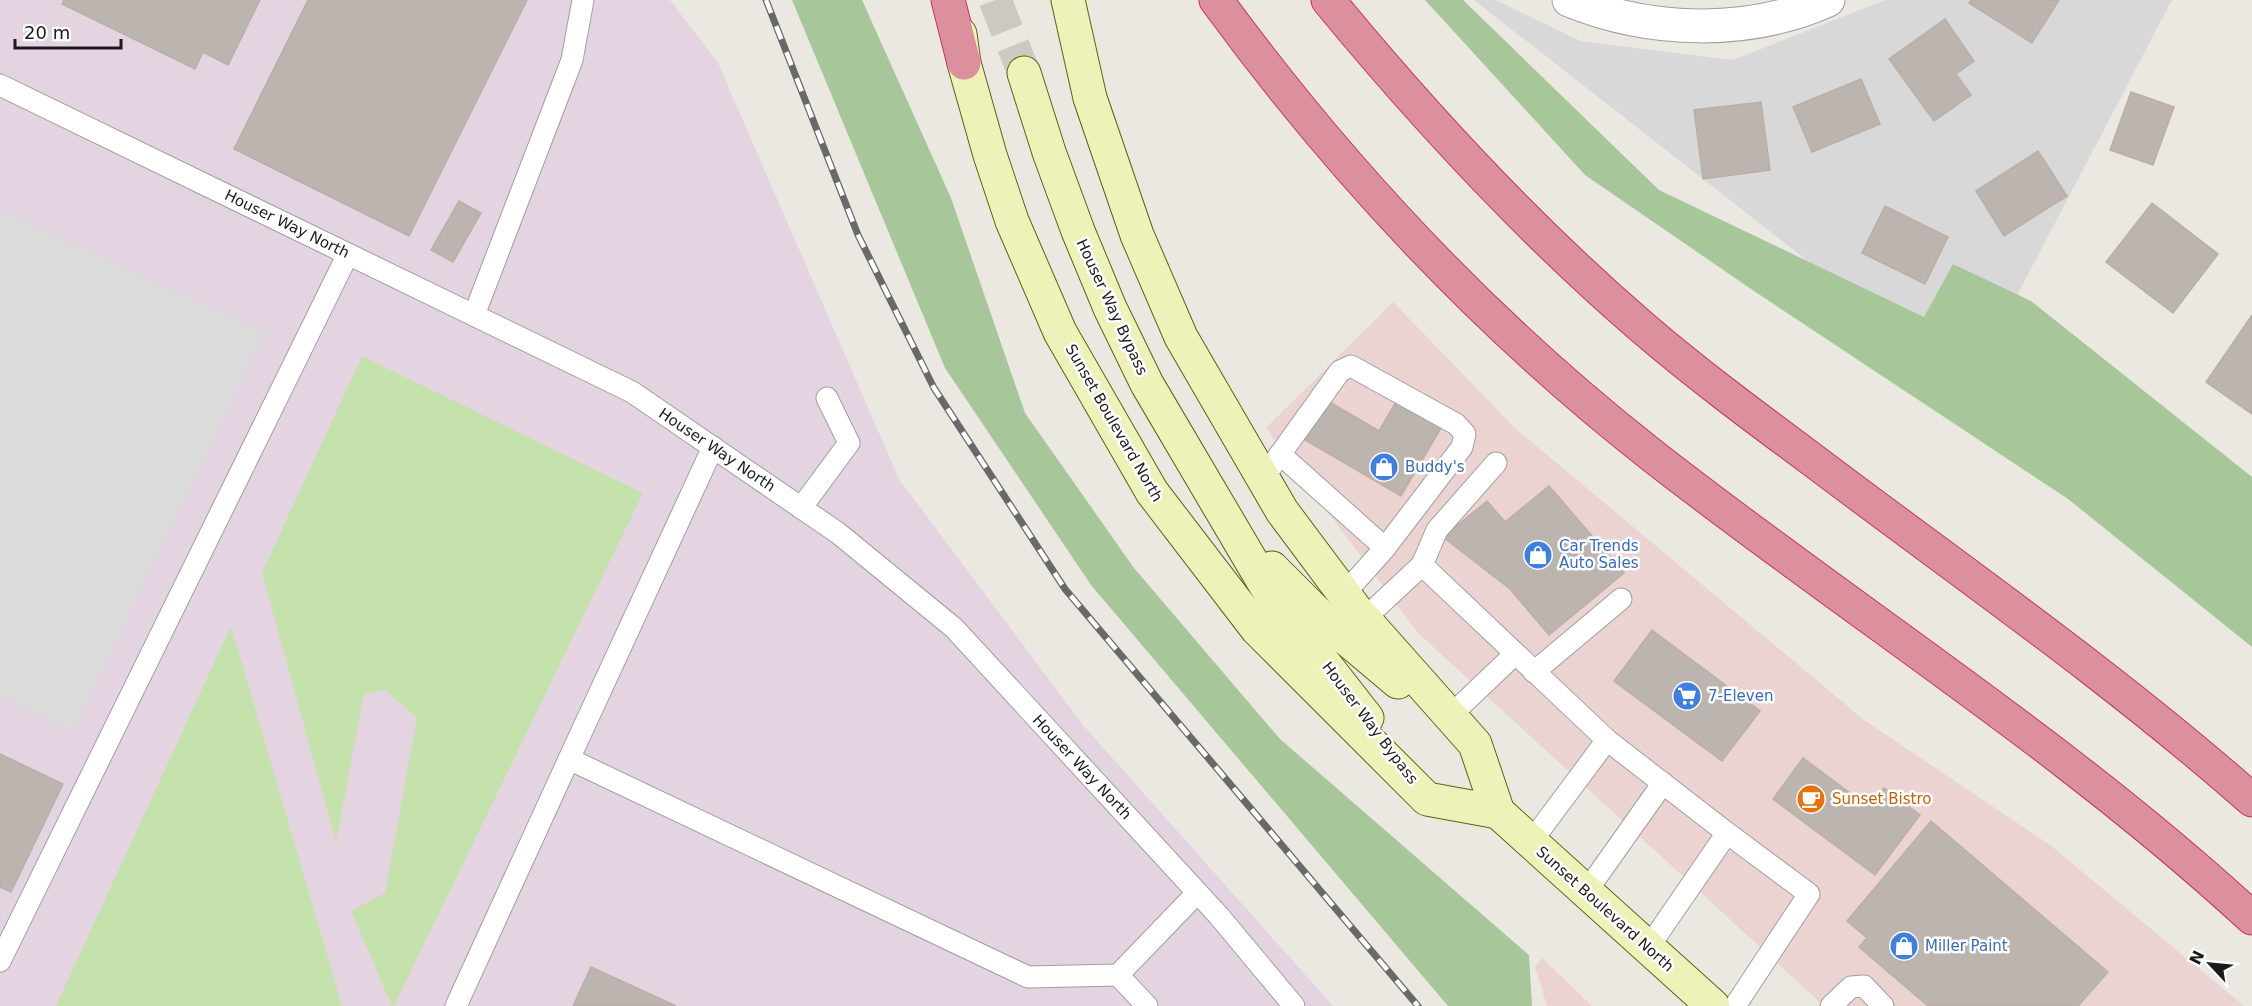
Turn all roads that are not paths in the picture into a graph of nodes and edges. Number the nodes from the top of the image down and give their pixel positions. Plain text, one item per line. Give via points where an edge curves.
1 (583, 0) edge
2 (948, 0) edge
3 (956, 0) edge
4 (1068, 0) edge
5 (1216, 0) edge
6 (1328, 0) edge
7 (1569, 0) edge
8 (1828, 0) edge
9 (964, 63) junction
10 (1024, 73) tunnel mouth
11 (0, 85) edge
12 (348, 254) junction
13 (474, 315) junction
14 (827, 398) dead end
15 (713, 447) junction
16 (1496, 462) dead end
17 (1272, 466) junction
18 (801, 508) junction
19 (1234, 527) junction
20 (1385, 548) junction
21 (1422, 565) junction
22 (1344, 594) junction
23 (1621, 599) dead end
24 (1364, 619) junction
25 (1515, 654) junction
26 (1534, 672) junction
27 (1450, 716) junction
28 (1607, 740) junction
29 (1475, 744) junction
30 (569, 759) junction
31 (1663, 783) junction
32 (1427, 799) junction
33 (2252, 800) edge
34 (1498, 812) junction
35 (1726, 832) junction
36 (1531, 842) junction
37 (1586, 892) junction
38 (1197, 893) junction
39 (2252, 918) edge
40 (1648, 948) junction
41 (0, 961) edge
42 (1118, 975) junction
43 (456, 1006) edge
44 (1147, 1006) edge
45 (1294, 1006) edge
46 (1713, 1006) edge
47 (1735, 1006) edge
48 (1831, 1006) edge
49 (1883, 1006) edge

1 - 13 lane via 572,60
2 - 9 highway
3 - 9 main road, Sunset Boulevard North
4 - 17 main road, Sunset Boulevard North via 1090,98 1137,235 1181,337
5 - 39 highway via 1373,195 1565,384 1649,453 1970,690 2158,836
6 - 33 highway via 1481,175 1644,329 2124,694
7 - 8 street via 1594,10 1662,24 1728,26 1801,12
9 - 32 main road, Sunset Boulevard North via 1012,221 1060,332 1152,492 1257,629
10 - 19 main road, Houser Way Bypass via 1063,192 1110,308 1177,436
11 - 12 lane, Houser Way North
12 - 13 lane, Houser Way North
12 - 41 lane
13 - 15 lane, Houser Way North via 632,392
14 - 18 lane via 849,443
15 - 18 lane, Houser Way North
15 - 30 lane
16 - 21 lane via 1437,530
17 - 20 lane
17 - 20 lane via 1340,371 1350,366 1456,424 1465,434 1462,447
17 - 22 main road, Sunset Boulevard North via 1282,511
18 - 38 lane, Houser Way North via 838,533 954,628
19 - 29 main road, Houser Way Bypass via 1323,619
19 - 32 main road, Houser Way Bypass via 1273,598
20 - 22 lane
21 - 24 lane
21 - 25 lane
22 - 24 main road, Sunset Boulevard North
23 - 26 lane
24 - 27 main road, Sunset Boulevard North
25 - 26 lane
25 - 27 lane
26 - 28 lane
27 - 29 main road, Sunset Boulevard North
28 - 31 lane
28 - 36 lane
29 - 34 main road, Sunset Boulevard North
30 - 42 lane via 1028,977
30 - 43 lane
31 - 35 lane
31 - 37 lane
32 - 34 main road
34 - 36 main road, Sunset Boulevard North
35 - 40 lane
35 - 47 lane via 1809,894
36 - 37 main road, Sunset Boulevard North
37 - 40 main road, Sunset Boulevard North
38 - 42 lane
38 - 45 lane, Houser Way North
40 - 46 main road, Sunset Boulevard North
42 - 44 lane
48 - 49 lane via 1851,987 1863,986

